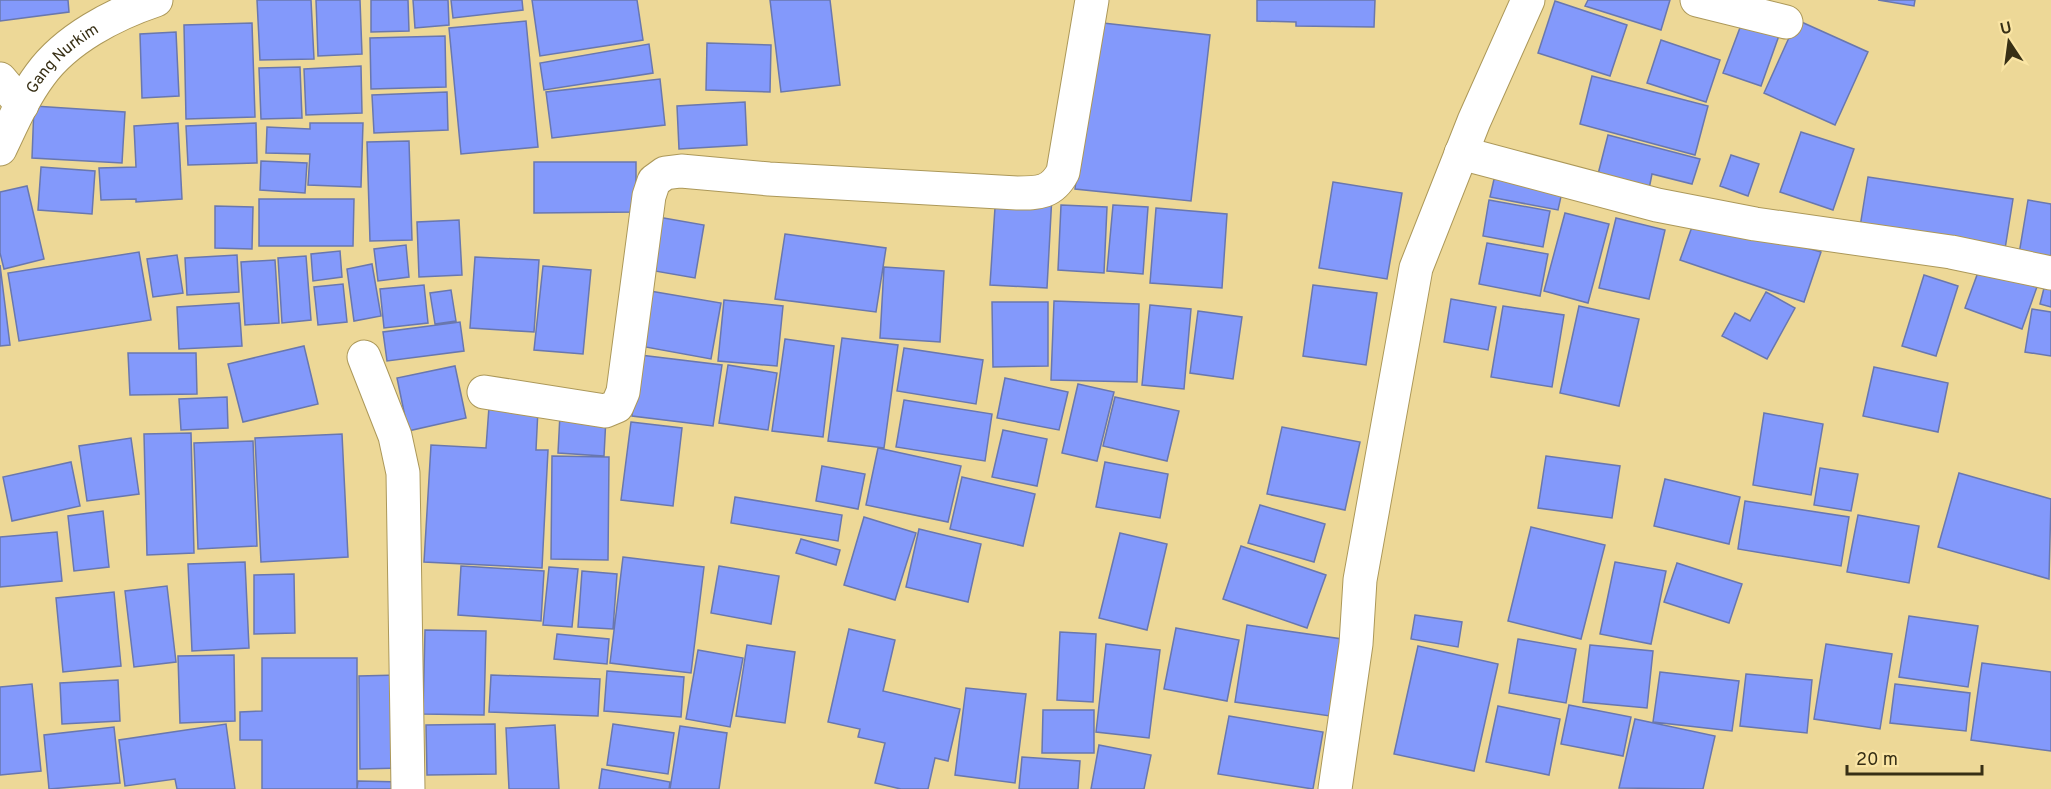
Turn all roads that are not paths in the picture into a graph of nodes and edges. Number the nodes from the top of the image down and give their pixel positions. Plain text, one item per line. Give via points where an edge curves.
1 (156, 0) edge
2 (1092, 0) edge
3 (1528, 0) edge
4 (1697, 0) edge
5 (117, 8) edge
6 (1785, 22) dead end
7 (0, 79) edge
8 (22, 105) junction
9 (0, 149) edge
10 (1461, 153) junction
11 (2051, 273) edge
12 (364, 357) dead end
13 (484, 392) dead end
14 (408, 789) edge
15 (1335, 789) edge

1 - 5 street, Gang Nurkim
2 - 13 street via 1063,172 1057,184 1047,191 1017,193 666,173 654,181 649,196 617,406 605,411
3 - 10 street
4 - 6 street
5 - 8 street, Gang Nurkim via 56,55
7 - 8 street
8 - 9 street, Gang Nurkim
10 - 11 street via 1657,205 1755,224 1951,252
10 - 15 street via 1416,268 1360,580 1356,644
12 - 14 street via 395,436 403,473

